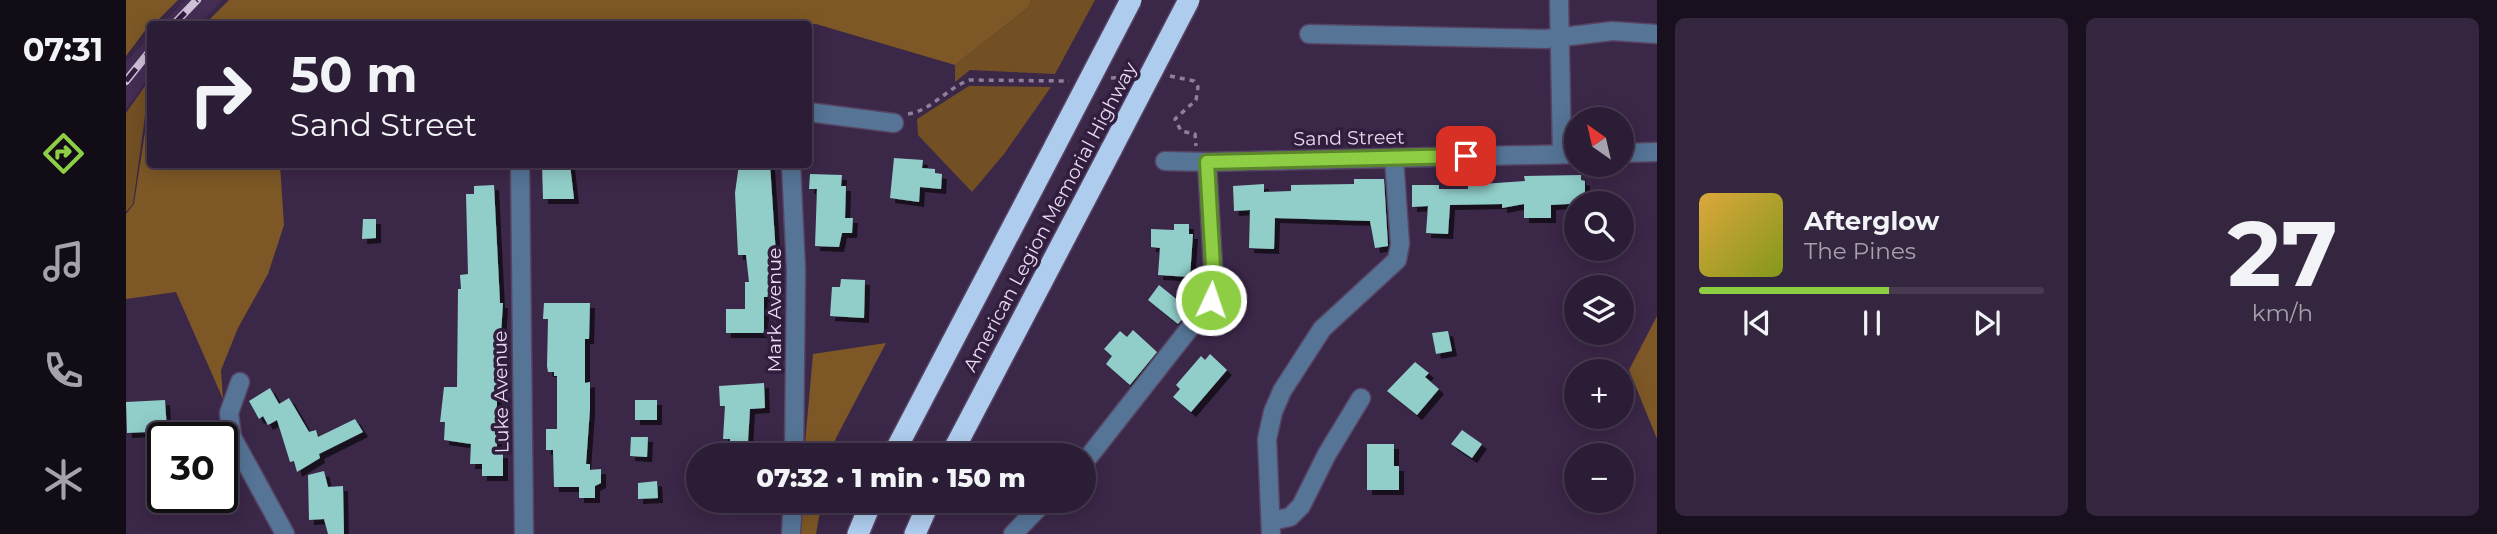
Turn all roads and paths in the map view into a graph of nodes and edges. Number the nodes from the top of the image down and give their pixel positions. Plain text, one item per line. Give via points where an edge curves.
1 (1131, 0) edge
2 (1189, 0) edge
3 (1559, 0) edge
4 (1309, 34) dead end
5 (1657, 34) edge
6 (1560, 38) junction
7 (1566, 107) edge
8 (812, 113) edge
9 (894, 123) dead end
10 (1657, 152) edge
11 (1634, 153) edge
12 (1564, 154) edge
13 (1394, 158) junction
14 (1165, 160) dead end
15 (1207, 162) junction
16 (520, 168) edge
17 (791, 168) edge
18 (240, 382) dead end
19 (1361, 398) dead end
20 (794, 443) edge
21 (899, 443) edge
22 (956, 443) edge
23 (1096, 447) edge
24 (792, 513) edge
25 (867, 513) edge
26 (924, 513) edge
27 (1033, 513) edge
28 (1271, 527) edge
29 (285, 534) edge
30 (524, 534) edge
31 (791, 534) edge
32 (858, 534) edge
33 (915, 534) edge
34 (1013, 534) edge

1 - 21 highway, American Legion Memorial Highway, bridge
2 - 22 highway, American Legion Memorial Highway, bridge
3 - 6 street
4 - 6 street
5 - 6 street via 1612,31
6 - 7 street
8 - 9 street
10 - 11 street
12 - 13 street, Sand Street
13 - 15 street, Sand Street
13 - 28 street via 1397,260 1341,309 1307,349 1282,391 1270,424
14 - 15 street, Sand Street
15 - 23 street via 1211,300
16 - 30 street, Luke Avenue
17 - 20 street, Mark Avenue via 796,270
18 - 29 street via 229,413 232,437
19 - 28 street via 1301,506
24 - 31 street
25 - 32 highway
26 - 33 highway
27 - 34 street

